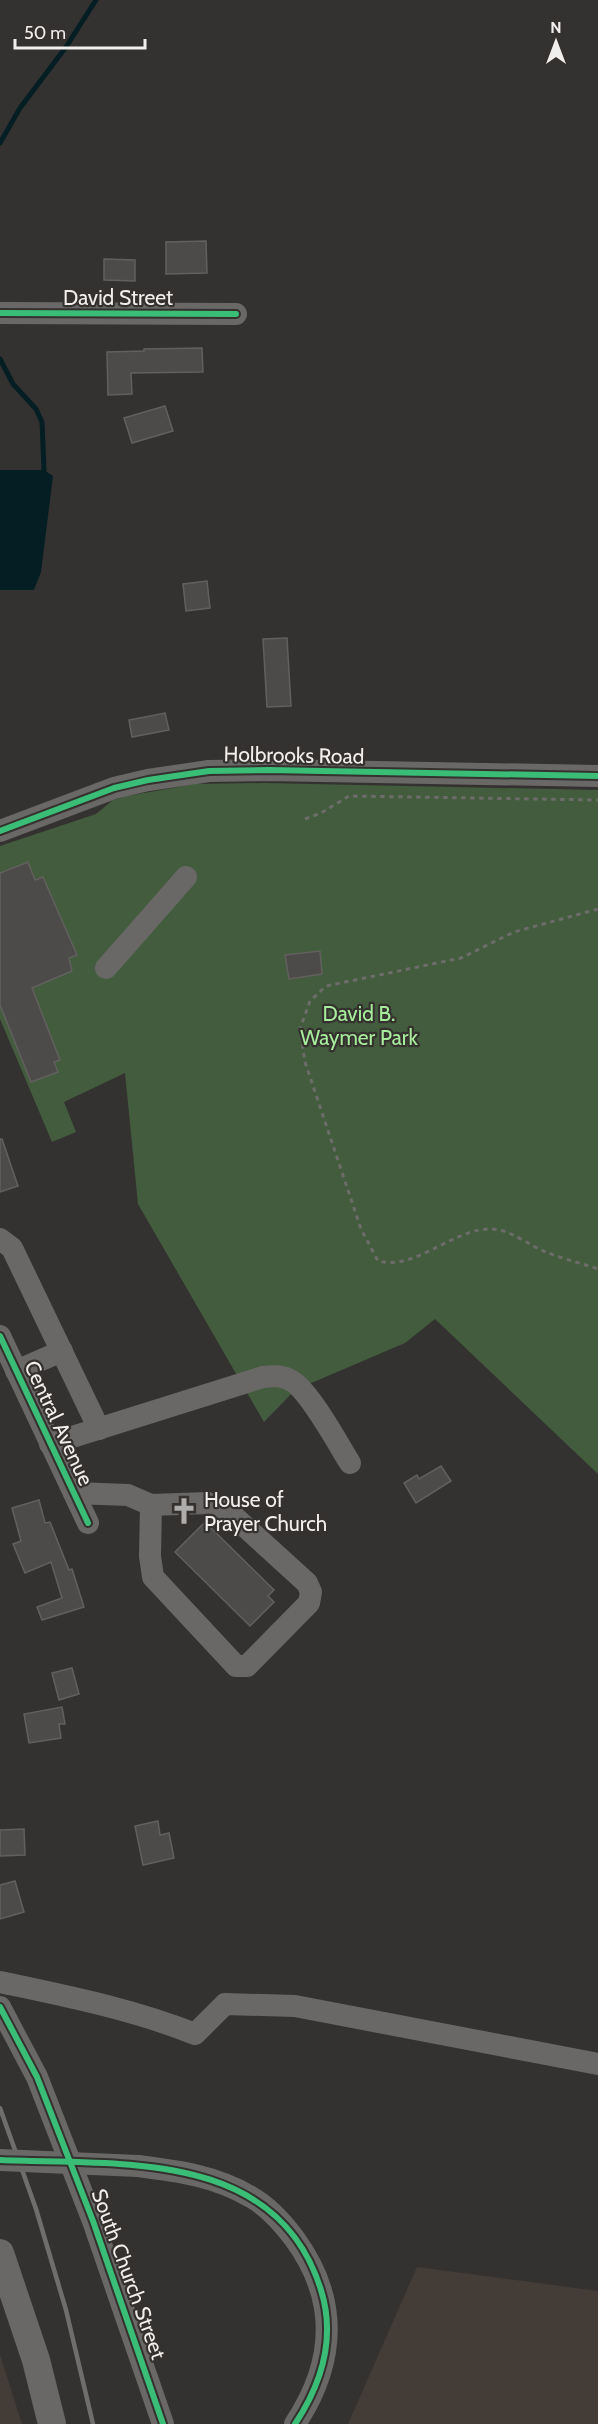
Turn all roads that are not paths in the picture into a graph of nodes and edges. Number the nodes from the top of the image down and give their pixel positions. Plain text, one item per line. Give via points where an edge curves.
1 (0, 313) edge
2 (236, 314) dead end
3 (598, 776) edge
4 (0, 831) edge
5 (186, 877) dead end
6 (106, 968) dead end
7 (0, 1239) edge
8 (0, 1336) edge
9 (62, 1351) junction
10 (16, 1371) junction
11 (99, 1428) junction
12 (50, 1444) junction
13 (350, 1463) dead end
14 (74, 1493) junction
15 (151, 1505) junction
16 (88, 1524) dead end
17 (0, 1982) edge
18 (0, 2007) edge
19 (598, 2064) edge
20 (0, 2160) edge
21 (0, 2253) edge
22 (52, 2424) edge
23 (163, 2424) edge
24 (295, 2424) edge

1 - 2 street, David Street
3 - 4 street, Holbrooks Road via 209,771 114,788
5 - 6 street
7 - 9 street via 12,1248
8 - 10 street, Central Avenue
9 - 10 street
9 - 11 street
10 - 12 street, Central Avenue
11 - 12 street
11 - 13 street via 277,1376 292,1380 307,1396
12 - 14 street, Central Avenue
14 - 15 street via 128,1495
14 - 16 street, Central Avenue
15 - 15 street via 153,1577 236,1665 247,1665 309,1603 311,1592 307,1583 229,1512 208,1503
17 - 19 street via 92,2002 195,2034 225,2004 295,2006
18 - 23 street, South Church Street via 37,2077 93,2221
20 - 24 street, bridge via 180,2171 214,2179 267,2208 284,2224 310,2261 326,2306 326,2352 315,2389
21 - 22 main road via 36,2360

